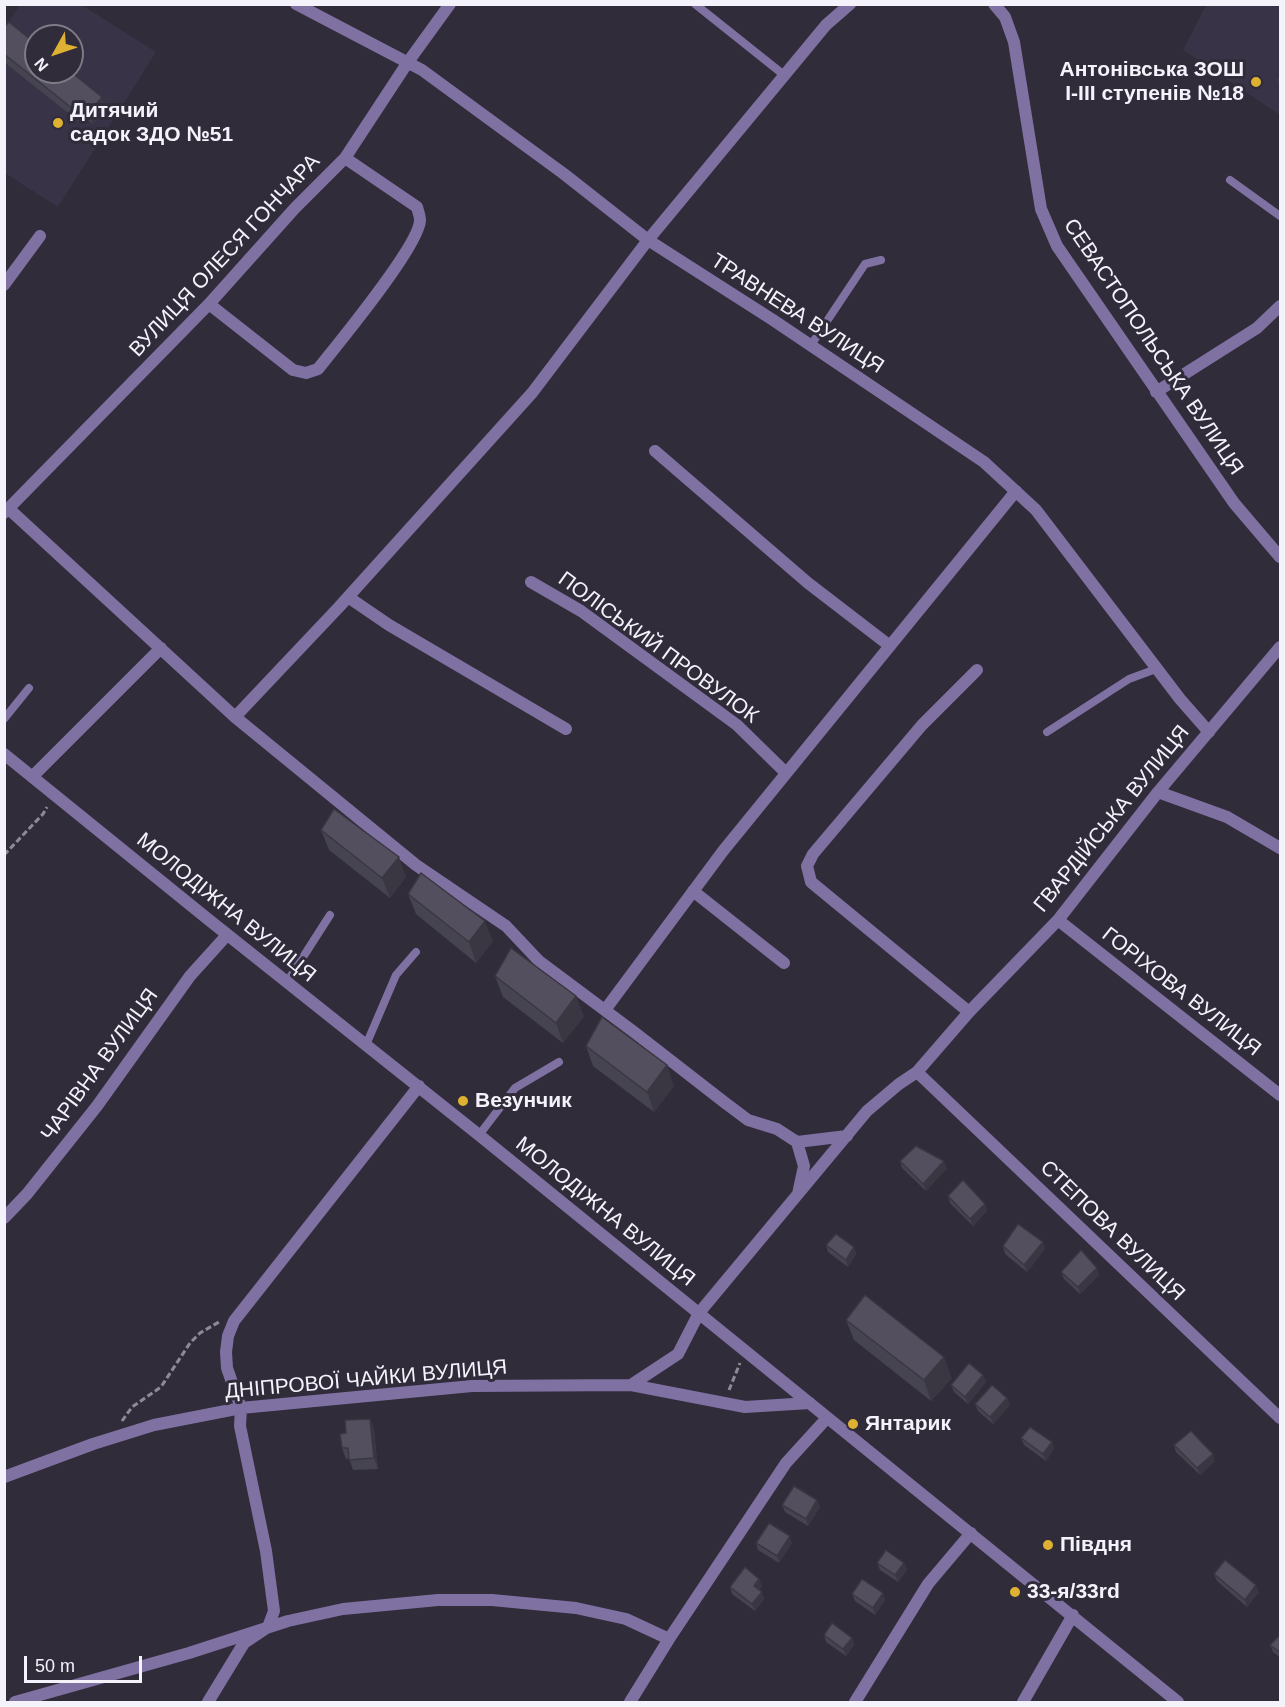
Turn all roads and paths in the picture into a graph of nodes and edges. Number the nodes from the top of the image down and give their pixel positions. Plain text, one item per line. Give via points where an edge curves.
1 (296, 4) edge
2 (450, 4) edge
3 (695, 4) edge
4 (850, 4) edge
5 (998, 6) edge
6 (408, 62) junction
7 (784, 75) junction
8 (345, 158) junction
9 (1230, 180) dead end
10 (1281, 216) edge
11 (40, 236) dead end
12 (648, 240) junction
13 (882, 260) dead end
14 (4, 285) edge
15 (208, 304) junction
16 (1281, 306) edge
17 (811, 345) junction
18 (1156, 392) junction
19 (655, 451) dead end
20 (1016, 491) junction
21 (7, 511) edge
22 (1281, 557) edge
23 (531, 582) dead end
24 (348, 597) junction
25 (890, 646) junction
26 (1281, 647) edge
27 (161, 648) junction
28 (1156, 669) junction
29 (977, 670) dead end
30 (29, 688) dead end
31 (235, 717) junction
32 (4, 719) edge
33 (566, 729) dead end
34 (1047, 732) dead end
35 (1209, 732) junction
36 (4, 754) edge
37 (786, 773) junction
38 (32, 777) junction
39 (1158, 792) junction
40 (54, 795) junction
41 (1281, 848) edge
42 (4, 855) edge
43 (693, 891) junction
44 (330, 915) dead end
45 (1058, 920) junction
46 (227, 935) junction
47 (416, 952) dead end
48 (784, 963) dead end
49 (286, 981) junction
50 (605, 1010) junction
51 (969, 1012) junction
52 (366, 1045) junction
53 (559, 1062) dead end
54 (917, 1072) junction
55 (419, 1086) junction
56 (1281, 1095) edge
57 (479, 1135) junction
58 (847, 1136) junction
59 (797, 1142) junction
60 (798, 1194) junction
61 (4, 1218) edge
62 (699, 1313) junction
63 (222, 1320) dead end
64 (742, 1350) junction
65 (632, 1385) junction
66 (723, 1403) junction
67 (810, 1403) junction
68 (241, 1408) junction
69 (827, 1418) junction
70 (1281, 1418) edge
71 (109, 1439) junction
72 (4, 1477) edge
73 (971, 1533) junction
74 (1073, 1616) junction
75 (268, 1627) junction
76 (669, 1639) junction
77 (15, 1702) edge
78 (208, 1702) edge
79 (630, 1702) edge
80 (855, 1702) edge
81 (1023, 1702) edge
82 (1178, 1702) edge

1 - 6 street, ТРАВНЕВА ВУЛИЦЯ
2 - 6 street, ВУЛИЦЯ ОЛЕСЯ ГОНЧАРА
3 - 7 lane
4 - 7 street via 826,25
5 - 18 street, СЕВАСТОПОЛЬСЬКА ВУЛИЦЯ via 1014,42 1041,209 1058,246
6 - 8 street, ВУЛИЦЯ ОЛЕСЯ ГОНЧАРА
6 - 12 street, ТРАВНЕВА ВУЛИЦЯ
7 - 12 street
8 - 15 street, ВУЛИЦЯ ОЛЕСЯ ГОНЧАРА
8 - 15 street via 417,207 420,221 416,235 383,285 318,369 306,374 293,370
9 - 10 lane
11 - 14 street
12 - 17 street, ТРАВНЕВА ВУЛИЦЯ
12 - 24 street via 532,393
13 - 17 lane via 865,264
15 - 21 street, ВУЛИЦЯ ОЛЕСЯ ГОНЧАРА
16 - 18 street via 1257,328
17 - 20 street, ТРАВНЕВА ВУЛИЦЯ via 984,462
18 - 22 street, СЕВАСТОПОЛЬСЬКА ВУЛИЦЯ via 1234,503
19 - 25 street via 808,584
20 - 25 street
20 - 28 street, ТРАВНЕВА ВУЛИЦЯ via 1036,510
21 - 27 street
23 - 37 street, ПОЛІСЬКИЙ ПРОВУЛОК via 581,611 737,726
24 - 31 street
24 - 33 street
25 - 37 street
26 - 35 street, ГВАРДІЙСЬКА ВУЛИЦЯ
27 - 31 street
27 - 38 street
28 - 34 lane via 1129,679
28 - 35 street, ТРАВНЕВА ВУЛИЦЯ
29 - 51 street via 922,725 807,866 811,882
30 - 32 lane
31 - 50 street via 416,865 506,926 539,961
35 - 39 street, ГВАРДІЙСЬКА ВУЛИЦЯ
36 - 38 street, МОЛОДІЖНА ВУЛИЦЯ
37 - 43 street
38 - 40 street, МОЛОДІЖНА ВУЛИЦЯ
39 - 41 street via 1227,817
39 - 45 street, ГВАРДІЙСЬКА ВУЛИЦЯ
40 - 42 path via 43,814
40 - 46 street, МОЛОДІЖНА ВУЛИЦЯ
43 - 48 street
43 - 50 street
44 - 49 lane
45 - 51 street, ГВАРДІЙСЬКА ВУЛИЦЯ
45 - 56 street, ГОРІХОВА ВУЛИЦЯ
46 - 49 street, МОЛОДІЖНА ВУЛИЦЯ
46 - 61 street, ЧАРІВНА ВУЛИЦЯ via 190,976 97,1106
47 - 52 lane via 396,975
49 - 52 street, МОЛОДІЖНА ВУЛИЦЯ
50 - 59 street via 748,1120 777,1129
51 - 54 street, ГВАРДІЙСЬКА ВУЛИЦЯ
52 - 55 street, МОЛОДІЖНА ВУЛИЦЯ
53 - 57 lane via 515,1089
54 - 58 street, ГВАРДІЙСЬКА ВУЛИЦЯ via 867,1111
54 - 70 street, СТЕПОВА ВУЛИЦЯ
55 - 57 street, МОЛОДІЖНА ВУЛИЦЯ
55 - 68 street via 234,1321 228,1336 227,1368
57 - 62 street, МОЛОДІЖНА ВУЛИЦЯ
58 - 59 street
58 - 60 street, ГВАРДІЙСЬКА ВУЛИЦЯ
59 - 60 street via 804,1166
60 - 62 street, ГВАРДІЙСЬКА ВУЛИЦЯ
62 - 64 street, МОЛОДІЖНА ВУЛИЦЯ
62 - 65 street, ГВАРДІЙСЬКА ВУЛИЦЯ via 678,1354
63 - 71 path via 190,1343 161,1387 132,1407
64 - 66 path via 739,1369
64 - 67 street, МОЛОДІЖНА ВУЛИЦЯ
65 - 66 street, ДНІПРОВОЇ ЧАЙКИ ВУЛИЦЯ
65 - 68 street, ДНІПРОВОЇ ЧАЙКИ ВУЛИЦЯ via 472,1386
66 - 67 street, ДНІПРОВОЇ ЧАЙКИ ВУЛИЦЯ via 745,1407
67 - 69 street, МОЛОДІЖНА ВУЛИЦЯ
68 - 71 street, ДНІПРОВОЇ ЧАЙКИ ВУЛИЦЯ via 154,1425
68 - 75 street via 240,1426 274,1611
69 - 73 street, МОЛОДІЖНА ВУЛИЦЯ
69 - 76 street via 786,1463
71 - 72 street, ДНІПРОВОЇ ЧАЙКИ ВУЛИЦЯ
73 - 74 street, МОЛОДІЖНА ВУЛИЦЯ
73 - 80 street via 928,1584
74 - 81 street
74 - 82 street, МОЛОДІЖНА ВУЛИЦЯ
75 - 76 street via 343,1609 438,1600 492,1600 576,1608 626,1619
75 - 77 street
75 - 78 street via 244,1643
76 - 79 street

